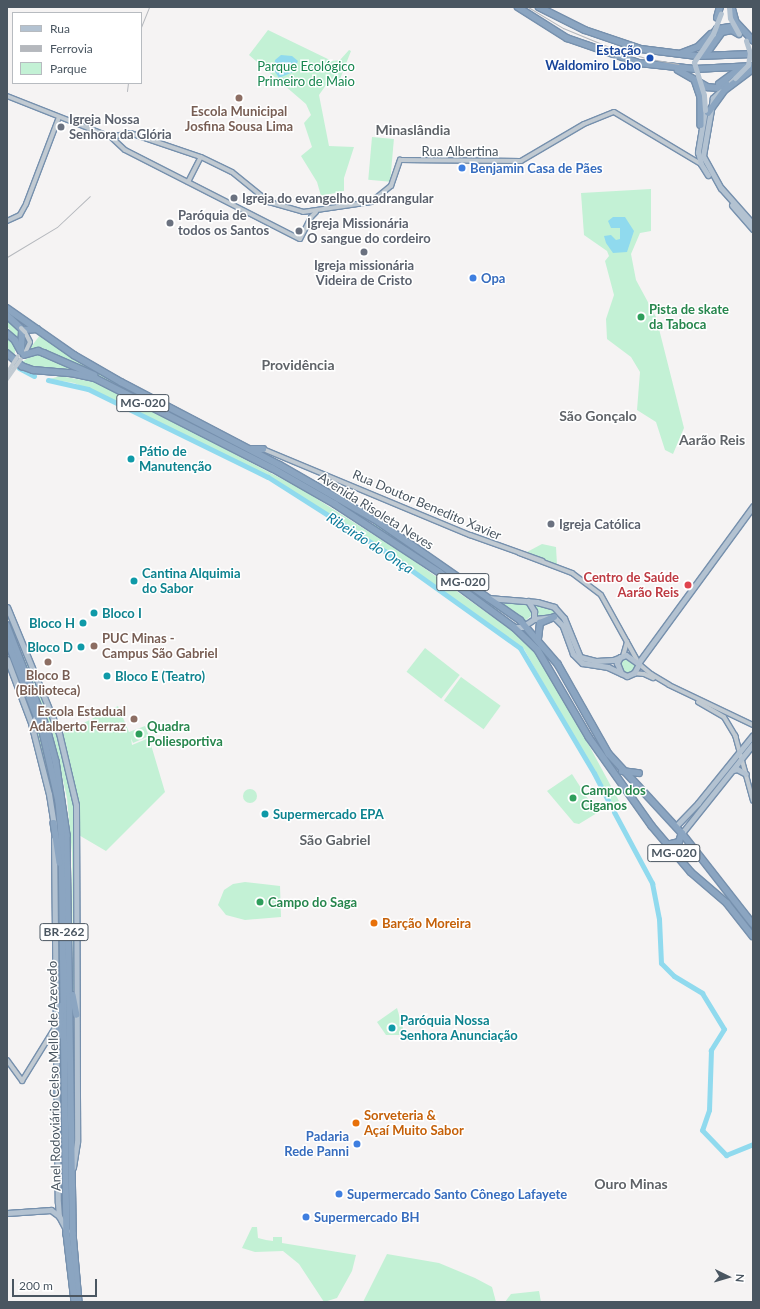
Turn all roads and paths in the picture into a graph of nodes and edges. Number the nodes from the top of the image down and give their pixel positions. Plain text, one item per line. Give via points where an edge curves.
1 (518, 7) edge
2 (539, 7) edge
3 (728, 7) edge
4 (732, 7) edge
5 (721, 9) edge
6 (713, 34) junction
7 (739, 34) junction
8 (750, 38) edge
9 (674, 54) junction
10 (753, 54) edge
11 (697, 56) junction
12 (753, 66) edge
13 (674, 68) junction
14 (739, 69) junction
15 (753, 69) edge
16 (694, 74) junction
17 (726, 84) junction
18 (7, 96) edge
19 (708, 113) junction
20 (58, 117) junction
21 (701, 125) joint
22 (119, 135) junction
23 (111, 137) junction
24 (116, 142) junction
25 (201, 157) junction
26 (702, 162) junction
27 (188, 182) junction
28 (310, 214) junction
29 (7, 221) edge
30 (753, 224) edge
31 (753, 229) edge
32 (7, 308) edge
33 (7, 315) edge
34 (37, 329) junction
35 (23, 330) joint
36 (7, 333) edge
37 (7, 353) edge
38 (21, 355) junction
39 (7, 373) edge
40 (7, 379) edge
41 (106, 383) junction
42 (249, 449) junction
43 (263, 449) joint
44 (753, 506) edge
45 (485, 598) junction
46 (528, 601) junction
47 (7, 607) edge
48 (554, 617) junction
49 (534, 619) junction
50 (7, 625) edge
51 (526, 625) junction
52 (514, 626) junction
53 (7, 639) edge
54 (538, 640) junction
55 (626, 640) junction
56 (621, 656) junction
57 (7, 659) edge
58 (638, 662) junction
59 (634, 673) junction
60 (623, 675) junction
61 (715, 712) junction
62 (727, 713) junction
63 (753, 725) edge
64 (753, 736) edge
65 (736, 737) junction
66 (753, 744) edge
67 (740, 752) junction
68 (742, 758) junction
69 (733, 770) junction
70 (622, 771) junction
71 (639, 773) dead end
72 (746, 774) junction
73 (753, 801) edge
74 (54, 823) junction
75 (676, 826) junction
76 (682, 833) junction
77 (668, 845) junction
78 (63, 885) junction
79 (753, 924) edge
80 (753, 936) edge
81 (67, 984) junction
82 (77, 1015) junction
83 (57, 1024) junction
84 (58, 1037) junction
85 (7, 1060) edge
86 (72, 1175) junction
87 (58, 1203) junction
88 (51, 1210) junction
89 (7, 1214) edge
90 (59, 1216) junction
91 (68, 1234) junction
92 (75, 1302) edge
93 (79, 1302) edge

1 - 13 highway via 563,36 594,49 639,63
2 - 9 highway via 620,44
3 - 7 main road, bridge via 730,18
4 - 8 highway via 736,22
5 - 6 main road, bridge
5 - 9 highway via 708,38 695,49
6 - 8 highway via 717,29 729,27
6 - 16 main road, bridge via 696,57
7 - 11 highway, bridge via 732,30 722,32 706,53
7 - 17 main road, bridge via 746,41 750,60 745,70
9 - 11 highway
10 - 11 highway
12 - 14 highway
13 - 14 highway
13 - 16 highway
14 - 16 highway via 716,85 704,82
15 - 19 highway via 725,90
16 - 17 highway via 712,88
16 - 21 highway via 702,97
17 - 19 main road via 715,94
18 - 20 street
19 - 26 main road
20 - 23 street
20 - 29 street via 22,213
21 - 26 main road
22 - 23 street
22 - 24 street
22 - 25 street via 130,133
23 - 24 street
24 - 27 street via 125,150
25 - 27 street
25 - 28 street via 232,172 269,202
26 - 28 street, Rua Albertina via 692,159 614,112 584,124 520,161 400,160 394,179 379,198 364,204
26 - 30 main road
26 - 31 main road via 720,192
27 - 28 street via 300,239
32 - 34 highway, Avenida Risoleta Neves / MG-020
33 - 35 highway
34 - 38 highway via 25,330 22,333
34 - 42 highway, Avenida Risoleta Neves / MG-020 via 127,386
35 - 38 street via 30,342
36 - 38 highway via 15,340
37 - 41 highway, Avenida Risoleta Neves / MG-020 via 22,366 33,370 83,375
38 - 39 street, bridge
38 - 40 street, bridge
38 - 41 highway via 38,351
41 - 52 highway, Avenida Risoleta Neves / MG-020 via 272,468 335,504 439,572
42 - 43 highway
42 - 45 highway, Avenida Risoleta Neves / MG-020 via 379,522
43 - 55 street, Rua Doutor Benedito Xavier via 572,573 601,595
44 - 58 main road
45 - 46 main road
45 - 51 highway, Avenida Risoleta Neves / MG-020
46 - 49 main road via 534,611
46 - 56 main road via 545,604 559,612 580,657 596,661 613,660
47 - 82 main road, Anel Rodoviário Celso Mello de Azevedo via 59,733 74,788 77,827
48 - 49 main road
48 - 54 highway via 540,623 537,630
48 - 60 main road via 562,626 578,661 587,665 608,667
49 - 51 main road
50 - 81 highway, Anel Rodoviário Celso Mello de Azevedo / BR-262 via 47,728 63,800 67,836
51 - 52 main road
51 - 54 highway, Avenida Risoleta Neves / MG-020
52 - 77 highway, Avenida Risoleta Neves / MG-020 via 538,650 589,737
53 - 78 highway, Anel Rodoviário Celso Mello de Azevedo / BR-262 via 43,732 52,765 62,837
54 - 70 highway, Avenida Risoleta Neves / MG-020 via 558,664 609,754
55 - 56 street via 627,649
55 - 58 street, Rua Doutor Benedito Xavier
56 - 58 main road
56 - 60 main road via 618,666
57 - 74 main road, Anel Rodoviário Celso Mello de Azevedo via 31,723
58 - 59 main road
58 - 62 street, Rua Doutor Benedito Xavier via 665,682
59 - 60 main road via 629,676
59 - 61 street via 644,674
61 - 62 street
61 - 65 street via 728,721
62 - 63 street, Rua Doutor Benedito Xavier
62 - 65 street
64 - 67 main road
65 - 67 street
66 - 68 main road
67 - 68 street
67 - 75 main road
68 - 69 main road
68 - 72 street
69 - 72 main road via 737,769
69 - 76 main road
70 - 71 highway
70 - 75 highway, Avenida Risoleta Neves / MG-020
72 - 73 street
74 - 78 highway
74 - 83 main road, Anel Rodoviário Celso Mello de Azevedo
75 - 76 highway, Avenida Risoleta Neves / MG-020
76 - 77 highway via 679,842
76 - 79 highway, Avenida Risoleta Neves / MG-020
77 - 80 highway, Avenida Risoleta Neves / MG-020 via 691,872 727,903
78 - 81 highway, Anel Rodoviário Celso Mello de Azevedo / BR-262
81 - 82 highway
81 - 84 highway
81 - 86 highway, Anel Rodoviário Celso Mello de Azevedo / BR-262
81 - 91 highway, Anel Rodoviário Celso Mello de Azevedo / BR-262
82 - 86 main road, Anel Rodoviário Celso Mello de Azevedo via 77,1142
83 - 84 main road, Anel Rodoviário Celso Mello de Azevedo
83 - 85 street via 22,1081
84 - 87 main road, Anel Rodoviário Celso Mello de Azevedo
86 - 93 highway, Anel Rodoviário Celso Mello de Azevedo / BR-262 via 73,1244
87 - 88 main road
87 - 90 main road, Anel Rodoviário Celso Mello de Azevedo
88 - 89 main road
88 - 90 main road
90 - 91 main road, Anel Rodoviário Celso Mello de Azevedo
91 - 92 highway, Anel Rodoviário Celso Mello de Azevedo / BR-262

